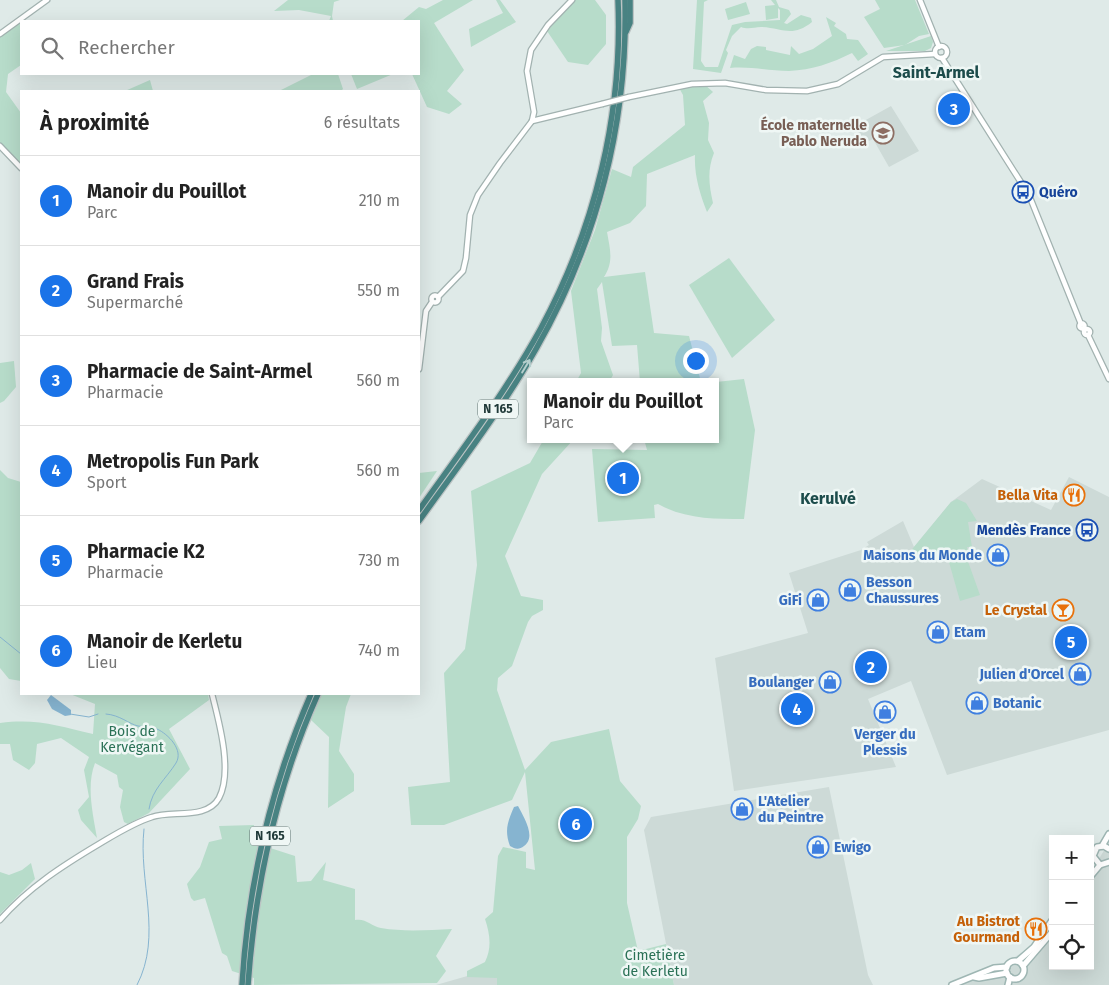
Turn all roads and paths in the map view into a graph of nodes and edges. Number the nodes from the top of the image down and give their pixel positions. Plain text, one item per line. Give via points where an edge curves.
1 (47, 0) edge
2 (572, 0) edge
3 (618, 0) edge
4 (625, 0) edge
5 (630, 0) edge
6 (920, 0) edge
7 (0, 34) edge
8 (625, 36) junction
9 (939, 47) junction
10 (935, 54) junction
11 (942, 58) junction
12 (532, 121) junction
13 (0, 146) edge
14 (20, 167) edge
15 (420, 361) edge
16 (1109, 379) edge
17 (420, 509) edge
18 (420, 520) edge
19 (212, 695) edge
20 (311, 695) edge
21 (318, 695) edge
22 (1109, 834) edge
23 (1102, 846) junction
24 (1109, 849) edge
25 (1094, 853) edge
26 (1094, 862) edge
27 (1109, 862) edge
28 (1100, 865) junction
29 (1094, 872) edge
30 (0, 920) edge
31 (1049, 925) edge
32 (1049, 936) edge
33 (1018, 962) junction
34 (1023, 966) junction
35 (1008, 972) junction
36 (1018, 978) junction
37 (242, 985) edge
38 (248, 985) edge
39 (952, 985) edge
40 (1008, 985) edge
41 (1013, 985) edge

1 - 7 street
2 - 12 street via 540,35 528,58 534,112
3 - 17 highway, N 165 via 618,56 612,119 601,172 576,252 552,307 518,366
4 - 8 highway, N 165
5 - 8 highway via 630,22
6 - 9 street
18 -> 8 highway, N 165 via 524,369 567,289 591,228 609,167 620,108
9 - 10 street
9 - 11 street via 946,50
10 - 11 street
10 - 12 street, bridge via 883,57 838,84 807,91 766,90 725,83 692,84
11 - 16 street via 1029,195
12 - 15 street via 478,196 470,216 462,272 438,296 438,302 432,302 426,311
13 - 14 street
19 - 30 street via 224,752 224,785 219,799 205,810 158,814 125,829 44,877
20 - 37 highway, N 165 via 285,761 261,844 250,904
21 - 38 highway, N 165 via 291,763 268,845 256,905
22 - 23 main road
23 - 24 main road
23 - 25 main road
26 - 28 main road
27 - 28 main road
28 - 29 main road
31 - 33 main road via 1034,947
32 - 34 main road
33 - 34 main road
33 - 35 main road via 1011,962
34 - 36 main road via 1023,974
35 - 36 main road
35 - 39 main road via 974,977
35 - 40 main road
36 - 41 main road

